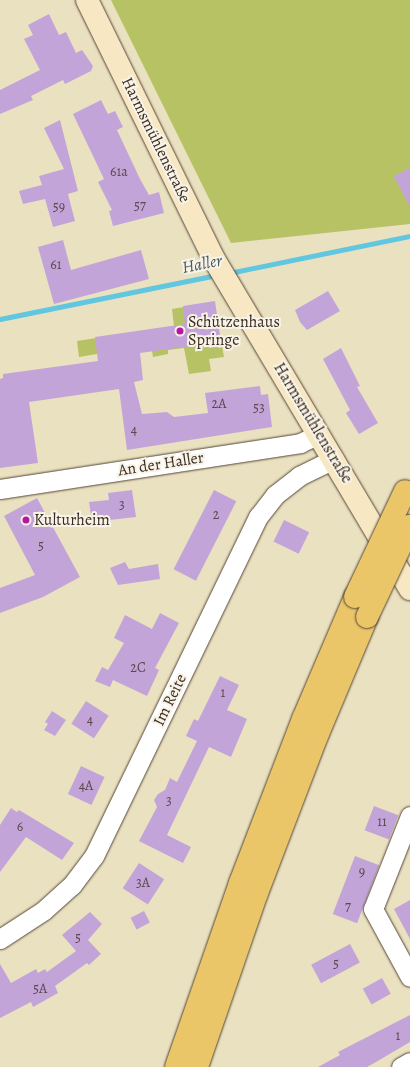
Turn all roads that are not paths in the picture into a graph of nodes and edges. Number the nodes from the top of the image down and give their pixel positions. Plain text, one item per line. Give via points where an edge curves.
1 (87, 0) edge
2 (319, 434) junction
3 (334, 458) junction
4 (407, 486) edge
5 (0, 489) edge
6 (410, 526) edge
7 (410, 589) edge
8 (410, 816) edge
9 (0, 939) edge
10 (410, 977) edge
11 (410, 1062) edge
12 (176, 1067) edge
13 (197, 1067) edge
14 (401, 1067) edge

1 - 2 street, Harmsmühlenstraße via 214,259
2 - 3 street, Harmsmühlenstraße
2 - 5 street, An der Haller via 300,443
3 - 7 street, Harmsmühlenstraße
3 - 9 street, Im Reite via 299,476 276,495 258,517 94,856 72,885 43,911
4 - 12 highway, bridge via 355,596 303,719 243,876
6 - 13 highway, bridge via 367,617 317,736 257,893
8 - 10 street via 373,910
11 - 14 street

